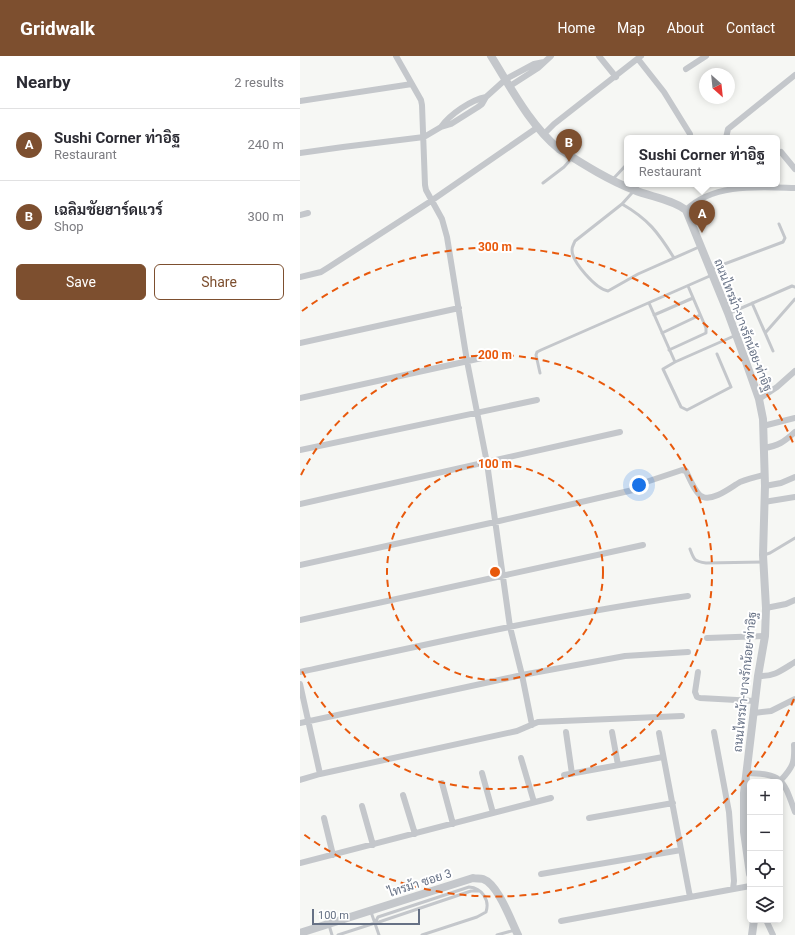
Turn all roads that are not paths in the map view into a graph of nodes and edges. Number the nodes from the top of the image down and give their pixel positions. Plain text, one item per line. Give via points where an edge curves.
1 (396, 56) edge
2 (491, 56) edge
3 (551, 56) edge
4 (599, 56) edge
5 (706, 56) edge
6 (640, 58) edge
7 (686, 69) dead end
8 (795, 75) edge
9 (616, 77) junction
10 (508, 82) junction
11 (412, 84) junction
12 (300, 101) edge
13 (538, 127) junction
14 (544, 134) junction
15 (690, 134) dead end
16 (727, 135) edge
17 (424, 137) junction
18 (781, 152) dead end
19 (300, 154) edge
20 (573, 158) junction
21 (624, 167) edge
22 (795, 169) edge
23 (612, 180) junction
24 (543, 183) dead end
25 (624, 183) edge
26 (637, 187) edge
27 (728, 187) edge
28 (795, 188) edge
29 (431, 201) junction
30 (622, 204) junction
31 (686, 210) junction
32 (308, 213) dead end
33 (300, 215) edge
34 (779, 224) dead end
35 (700, 247) junction
36 (674, 258) junction
37 (711, 272) junction
38 (300, 277) edge
39 (688, 286) junction
40 (795, 287) edge
41 (693, 298) junction
42 (795, 299) edge
43 (649, 303) junction
44 (752, 304) junction
45 (459, 308) junction
46 (728, 313) junction
47 (654, 315) junction
48 (700, 315) junction
49 (766, 332) junction
50 (662, 333) junction
51 (736, 335) junction
52 (300, 343) edge
53 (669, 350) junction
54 (773, 351) dead end
55 (500, 354) dead end
56 (718, 354) dead end
57 (467, 361) junction
58 (675, 362) junction
59 (795, 371) edge
60 (540, 373) dead end
61 (300, 398) edge
62 (759, 399) junction
63 (537, 400) dead end
64 (477, 412) junction
65 (795, 418) edge
66 (763, 426) junction
67 (620, 432) dead end
68 (795, 432) edge
69 (764, 448) junction
70 (300, 450) edge
71 (487, 463) junction
72 (764, 475) junction
73 (795, 477) edge
74 (646, 482) dead end
75 (765, 486) junction
76 (633, 490) dead end
77 (795, 497) edge
78 (764, 502) junction
79 (300, 504) edge
80 (494, 522) junction
81 (795, 538) edge
82 (643, 545) dead end
83 (690, 549) dead end
84 (763, 558) junction
85 (300, 565) edge
86 (502, 576) junction
87 (688, 596) dead end
88 (795, 600) edge
89 (766, 608) junction
90 (300, 620) edge
91 (510, 626) junction
92 (765, 636) junction
93 (707, 638) dead end
94 (688, 652) dead end
95 (795, 662) edge
96 (300, 672) edge
97 (698, 672) dead end
98 (522, 675) junction
99 (758, 676) junction
100 (300, 684) edge
101 (795, 699) edge
102 (755, 701) junction
103 (754, 713) junction
104 (682, 716) dead end
105 (308, 721) junction
106 (300, 723) edge
107 (532, 725) junction
108 (566, 732) dead end
109 (612, 732) dead end
110 (714, 732) dead end
111 (659, 733) dead end
112 (794, 745) edge
113 (663, 757) junction
114 (521, 758) dead end
115 (618, 765) junction
116 (482, 773) dead end
117 (746, 773) junction
118 (320, 774) junction
119 (572, 774) junction
120 (564, 775) dead end
121 (778, 779) edge
122 (782, 779) edge
123 (300, 780) edge
124 (442, 783) dead end
125 (783, 784) edge
126 (403, 795) dead end
127 (551, 798) dead end
128 (534, 802) junction
129 (672, 803) junction
130 (362, 806) dead end
131 (795, 812) edge
132 (493, 813) junction
133 (324, 818) dead end
134 (589, 818) dead end
135 (454, 824) junction
136 (415, 834) junction
137 (373, 845) junction
138 (681, 850) junction
139 (747, 853) edge
140 (333, 855) junction
141 (300, 863) edge
142 (541, 874) dead end
143 (747, 887) edge
144 (733, 889) junction
145 (690, 897) junction
146 (371, 912) junction
147 (561, 921) dead end
148 (375, 923) junction
149 (754, 923) edge
150 (767, 923) edge
151 (329, 925) junction
152 (315, 932) edge
153 (516, 932) edge
154 (300, 933) edge
155 (332, 935) edge
156 (338, 935) edge
157 (379, 935) edge
158 (422, 935) edge
159 (497, 935) edge
160 (752, 935) edge
161 (773, 935) edge

1 - 11 street
2 - 10 street
3 - 10 street via 538,68
4 - 9 street
5 - 7 street
6 - 9 street
6 - 15 street
8 - 16 street via 728,129
9 - 14 street
10 - 13 street
10 - 17 street via 447,118 441,127
11 - 12 street
11 - 17 street via 422,105
13 - 14 street
13 - 29 street
14 - 20 street
17 - 19 street via 343,146
17 - 29 street via 425,185
18 - 22 street
20 - 23 street
20 - 24 lane
21 - 23 lane
23 - 25 street
26 - 30 lane
26 - 31 street
27 - 28 street
27 - 31 street via 700,199
29 - 38 street via 321,272
29 - 45 street via 442,219 446,232
30 - 36 lane via 652,226
30 - 36 lane via 573,246 576,261 596,286 608,291
31 - 35 street, ถนนไทรม้า-บางรักน้อย-ท่าอิฐ
32 - 33 street
34 - 37 lane via 785,238 783,242
35 - 36 lane
35 - 37 street, ถนนไทรม้า-บางรักน้อย-ท่าอิฐ
37 - 39 lane
37 - 46 street, ถนนไทรม้า-บางรักน้อย-ท่าอิฐ
39 - 41 lane
39 - 43 lane
40 - 44 lane via 792,286
41 - 47 lane
41 - 48 lane
42 - 49 lane
43 - 47 lane
43 - 60 lane via 537,352
44 - 46 lane
44 - 49 lane
45 - 52 street
45 - 57 street
46 - 51 street, ถนนไทรม้า-บางรักน้อย-ท่าอิฐ
47 - 50 lane
48 - 50 lane
48 - 53 lane via 706,333
49 - 54 lane
50 - 53 lane
51 - 58 lane
51 - 62 street, ถนนไทรม้า-บางรักน้อย-ท่าอิฐ
53 - 58 lane
55 - 57 street
56 - 58 lane via 731,387 686,410 681,407 663,369
57 - 61 street
57 - 64 street
59 - 62 street
62 - 66 street, ถนนไทรม้า-บางรักน้อย-ท่าอิฐ
63 - 64 street
64 - 70 street
64 - 71 street
65 - 66 street
66 - 69 street, ถนนไทรม้า-บางรักน้อย-ท่าอิฐ
67 - 71 street
68 - 69 street via 786,441
69 - 72 street, ถนนไทรม้า-บางรักน้อย-ท่าอิฐ
71 - 79 street
71 - 80 street
72 - 74 street via 707,497 698,494 686,471 682,470
72 - 75 street, ถนนไทรม้า-บางรักน้อย-ท่าอิฐ
73 - 75 street
75 - 78 street, ถนนไทรม้า-บางรักน้อย-ท่าอิฐ
76 - 80 street
77 - 78 street
78 - 84 street, ถนนไทรม้า-บางรักน้อย-ท่าอิฐ
80 - 85 street
80 - 86 street
81 - 84 lane
82 - 86 street
83 - 84 lane via 693,559 697,562
84 - 89 street, ถนนไทรม้า-บางรักน้อย-ท่าอิฐ
86 - 90 street
86 - 91 street
87 - 91 street
88 - 89 street
89 - 92 street, ถนนไทรม้า-บางรักน้อย-ท่าอิฐ
91 - 96 street
91 - 98 street
92 - 93 street
92 - 99 street, ถนนไทรม้า-บางรักน้อย-ท่าอิฐ
94 - 98 street via 625,656
95 - 99 street via 775,674
97 - 102 street via 695,692 700,698
98 - 105 street
98 - 107 street
99 - 102 street, ถนนไทรม้า-บางรักน้อย-ท่าอิฐ
100 - 105 street
101 - 103 street via 771,711
102 - 103 street, ถนนไทรม้า-บางรักน้อย-ท่าอิฐ
103 - 117 street, ถนนไทรม้า-บางรักน้อย-ท่าอิฐ
104 - 107 street via 546,721
105 - 106 street
105 - 118 street
107 - 118 street via 517,731
108 - 119 street
109 - 115 street
110 - 144 street via 729,812
111 - 113 street
112 - 122 street via 794,760
113 - 115 street
113 - 129 street
114 - 128 street
115 - 119 street
116 - 132 street
117 - 121 street via 768,775
117 - 139 street, ถนนไทรม้า-บางรักน้อย-ท่าอิฐ via 744,832
118 - 123 street
119 - 120 street
124 - 135 street
125 - 131 street
126 - 136 street
127 - 128 street
128 - 132 street
129 - 134 street
129 - 138 street
130 - 137 street
132 - 135 street
133 - 140 street
135 - 136 street
136 - 137 street
137 - 140 street
138 - 142 street
138 - 145 street
140 - 141 street
143 - 144 street
144 - 145 street
145 - 147 street
146 - 148 lane
146 - 151 street, ไทรม้า ซอย 3
146 - 153 street, ไทรม้า ซอย 3 via 473,878 483,879 496,890
148 - 156 lane
148 - 157 lane
148 - 158 lane via 378,917 469,887 476,888 487,901 486,912 477,918
149 - 160 street
150 - 161 street
151 - 152 street, ไทรม้า ซอย 3
151 - 155 lane
152 - 154 street, ไทรม้า ซอย 3
153 - 159 lane

